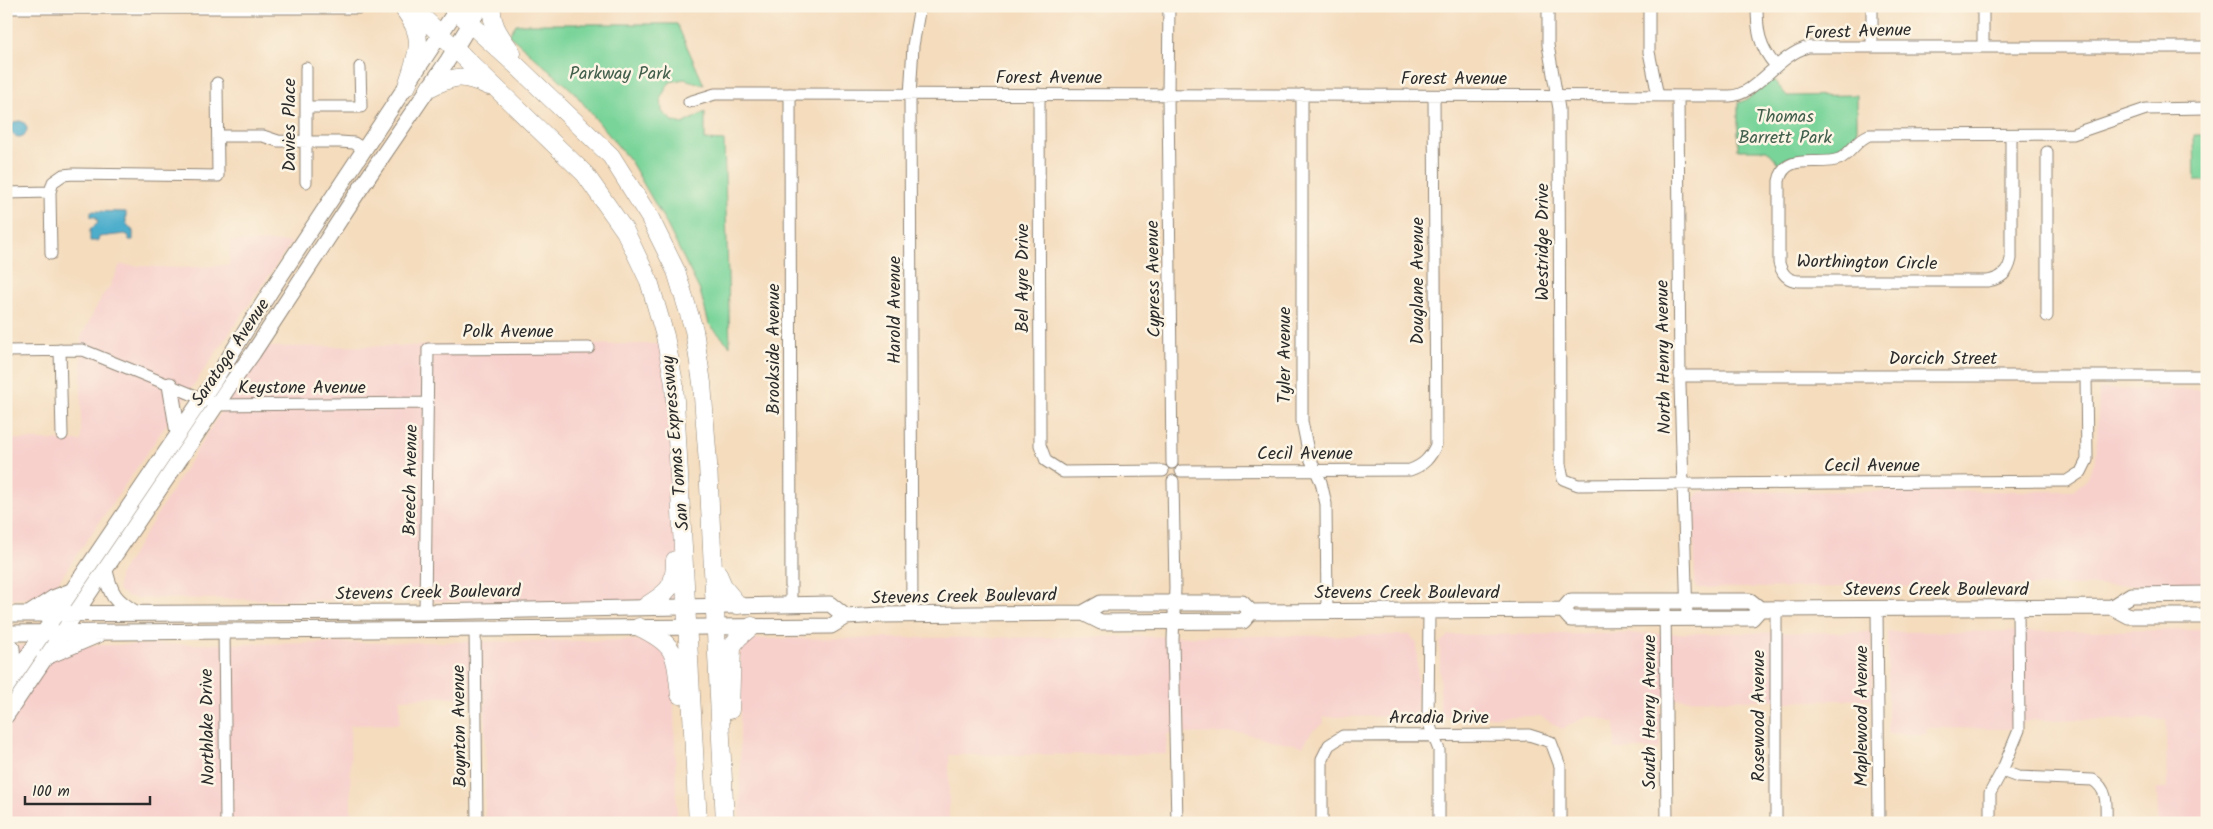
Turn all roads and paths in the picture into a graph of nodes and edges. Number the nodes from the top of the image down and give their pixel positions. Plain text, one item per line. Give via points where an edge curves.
1 (402, 6) edge
2 (412, 6) edge
3 (481, 6) edge
4 (492, 6) edge
5 (920, 6) edge
6 (1169, 6) edge
7 (1548, 6) edge
8 (1649, 6) edge
9 (1757, 6) edge
10 (1872, 6) edge
11 (1983, 6) edge
12 (12, 7) edge
13 (280, 7) edge
14 (359, 8) dead end
15 (456, 8) edge
16 (469, 23) junction
17 (440, 34) junction
18 (1983, 45) junction
19 (2206, 46) edge
20 (1872, 47) junction
21 (454, 48) junction
22 (516, 65) junction
23 (1775, 65) junction
24 (360, 67) dead end
25 (306, 68) dead end
26 (217, 82) dead end
27 (407, 86) junction
28 (429, 88) junction
29 (790, 94) junction
30 (1039, 94) junction
31 (1168, 94) junction
32 (1302, 95) junction
33 (1556, 95) junction
34 (910, 96) junction
35 (1434, 96) junction
36 (1658, 96) junction
37 (1678, 96) junction
38 (510, 101) junction
39 (689, 102) dead end
40 (306, 107) junction
41 (2207, 108) edge
42 (2011, 135) junction
43 (218, 136) junction
44 (306, 142) junction
45 (364, 150) junction
46 (2047, 152) dead end
47 (306, 182) dead end
48 (50, 192) junction
49 (6, 193) edge
50 (51, 254) dead end
51 (2047, 316) dead end
52 (588, 348) dead end
53 (428, 349) joint
54 (6, 350) edge
55 (60, 350) junction
56 (1680, 376) junction
57 (2086, 376) junction
58 (2207, 376) edge
59 (170, 386) junction
60 (202, 398) junction
61 (428, 403) junction
62 (218, 405) junction
63 (178, 433) junction
64 (62, 436) dead end
65 (1426, 462) joint
66 (1177, 467) junction
67 (1163, 471) junction
68 (1314, 471) junction
69 (1563, 479) joint
70 (1173, 481) junction
71 (1684, 483) junction
72 (680, 490) junction
73 (713, 559) junction
74 (105, 571) junction
75 (71, 591) junction
76 (2207, 594) edge
77 (1665, 601) junction
78 (1687, 601) junction
79 (1174, 602) junction
80 (791, 604) junction
81 (715, 605) junction
82 (738, 605) junction
83 (646, 606) junction
84 (686, 606) junction
85 (2018, 607) junction
86 (2112, 607) junction
87 (1877, 608) junction
88 (1760, 609) junction
89 (1776, 609) junction
90 (498, 610) junction
91 (1562, 610) junction
92 (1327, 611) junction
93 (1429, 611) junction
94 (254, 612) junction
95 (425, 612) junction
96 (1252, 612) junction
97 (30, 613) junction
98 (76, 613) junction
99 (136, 613) junction
100 (1083, 613) junction
101 (6, 614) edge
102 (56, 614) junction
103 (912, 614) junction
104 (2206, 616) edge
105 (846, 617) junction
106 (1687, 618) junction
107 (1665, 619) junction
108 (1174, 622) junction
109 (716, 626) junction
110 (752, 626) junction
111 (638, 627) junction
112 (687, 627) junction
113 (475, 628) junction
114 (397, 629) junction
115 (224, 630) junction
116 (106, 631) junction
117 (42, 632) junction
118 (63, 632) junction
119 (6, 633) edge
120 (6, 642) edge
121 (44, 658) junction
122 (14, 675) junction
123 (6, 688) edge
124 (6, 716) edge
125 (1433, 734) junction
126 (722, 749) junction
127 (695, 768) junction
128 (2002, 771) junction
129 (226, 823) edge
130 (477, 823) edge
131 (698, 823) edge
132 (725, 823) edge
133 (1177, 823) edge
134 (1322, 823) edge
135 (1439, 823) edge
136 (1560, 823) edge
137 (1667, 823) edge
138 (1776, 823) edge
139 (1879, 823) edge
140 (1990, 823) edge
141 (2106, 823) edge

1 - 27 highway via 415,23 419,39
2 - 17 highway, San Tomas Expressway
3 - 16 main road, Saratoga Avenue
4 - 22 highway via 494,23
5 - 34 street, Harold Avenue via 913,46
6 - 31 street, Cypress Avenue
7 - 33 street, Westridge Drive via 1548,45
8 - 36 street via 1649,52
9 - 23 street via 1760,40
10 - 20 street
11 - 18 street
12 - 13 street
13 - 14 street
15 - 16 highway, San Tomas Expressway
15 - 17 main road, Saratoga Avenue
16 - 21 main road, Saratoga Avenue
16 - 22 highway, San Tomas Expressway
17 - 21 highway, San Tomas Expressway
17 - 27 main road, Saratoga Avenue
18 - 19 street, Forest Avenue
18 - 20 street, Forest Avenue
20 - 23 street, Forest Avenue via 1808,47
21 - 28 main road, Saratoga Avenue
21 - 38 highway, San Tomas Expressway
22 - 73 highway, San Tomas Expressway via 610,156 650,218 676,271 694,330 702,383
23 - 37 street, Forest Avenue via 1742,94
24 - 40 street via 360,107
25 - 40 street, Davies Place
26 - 43 street
27 - 45 main road, Saratoga Avenue
28 - 38 highway via 451,77 464,77 494,89
28 - 62 main road, Saratoga Avenue
29 - 34 street, Forest Avenue
29 - 39 street, Forest Avenue via 715,94
29 - 80 street, Brookside Avenue
30 - 31 street, Forest Avenue
30 - 34 street, Forest Avenue
30 - 67 street, Bel Ayre Drive via 1040,445 1046,461 1064,472
31 - 32 street, Forest Avenue
31 - 66 street, Cypress Avenue
32 - 35 street, Forest Avenue
32 - 68 street, Tyler Avenue via 1302,420
33 - 35 street, Forest Avenue
33 - 36 street, Forest Avenue
33 - 69 street, Westridge Drive via 1559,119 1560,464
34 - 103 street, Harold Avenue
35 - 65 street, Douglane Avenue via 1436,445
36 - 37 street, Forest Avenue
37 - 56 street, North Henry Avenue
38 - 72 highway, San Tomas Expressway via 585,174 625,231 649,281 666,336 674,383
40 - 44 street, Davies Place
41 - 42 street, Worthington Circle via 2146,109 2073,134
42 - 42 street, Worthington Circle via 1869,135 1837,160 1789,164 1778,181 1781,271 1792,281 1988,281 2004,275 2011,259
43 - 44 street via 263,136 278,141
43 - 48 street via 218,176 63,175 53,182
44 - 45 street via 354,143
44 - 47 street, Davies Place
45 - 60 main road, Saratoga Avenue
46 - 51 street
48 - 49 street
48 - 50 street
52 - 53 street, Polk Avenue
53 - 61 street, Breech Avenue
54 - 55 street, Keystone Avenue
55 - 59 street, Keystone Avenue via 83,350
55 - 64 street
56 - 57 street, Dorcich Street
56 - 71 street, North Henry Avenue
57 - 58 street, Dorcich Street
57 - 71 street, Cecil Avenue via 2087,460 2081,472 2068,481
59 - 60 street, Keystone Avenue
59 - 63 main road
60 - 62 street, Keystone Avenue
60 - 63 main road, Saratoga Avenue
61 - 62 street, Keystone Avenue
61 - 95 street, Breech Avenue
62 - 74 main road, Saratoga Avenue
63 - 75 main road, Saratoga Avenue
65 - 68 street, Cecil Avenue via 1410,470
66 - 67 street via 1167,464
66 - 68 street, Cecil Avenue
66 - 70 street via 1178,478
67 - 70 street via 1167,479
68 - 92 street, Tyler Avenue via 1321,482 1326,504
69 - 71 street, Cecil Avenue via 1578,485
70 - 79 street
71 - 78 street, North Henry Avenue
72 - 83 highway via 672,585
72 - 84 highway, San Tomas Expressway
73 - 81 highway, San Tomas Expressway
73 - 82 highway via 724,588
74 - 98 main road, Saratoga Avenue
74 - 99 main road via 111,593 120,604
75 - 97 main road
75 - 102 main road, Saratoga Avenue
76 - 86 main road, Stevens Creek Boulevard via 2131,595
77 - 78 main road, Stevens Creek Boulevard
77 - 91 main road, Stevens Creek Boulevard via 1571,601
77 - 107 street, South Henry Avenue
78 - 88 main road, Stevens Creek Boulevard via 1750,601
78 - 106 street, North Henry Avenue
79 - 96 main road, Stevens Creek Boulevard via 1242,603
79 - 100 main road, Stevens Creek Boulevard via 1101,603
79 - 108 street
80 - 82 main road, Stevens Creek Boulevard
80 - 105 main road, Stevens Creek Boulevard via 830,604
81 - 82 main road, Stevens Creek Boulevard
81 - 84 main road, Stevens Creek Boulevard
81 - 109 highway, San Tomas Expressway
83 - 84 main road, Stevens Creek Boulevard
83 - 90 main road, Stevens Creek Boulevard
84 - 112 highway, San Tomas Expressway
85 - 86 main road, Stevens Creek Boulevard
85 - 87 main road, Stevens Creek Boulevard
85 - 128 street via 2019,730
86 - 104 main road, Stevens Creek Boulevard via 2129,616
87 - 89 main road, Stevens Creek Boulevard
87 - 139 street, Maplewood Avenue
88 - 89 main road, Stevens Creek Boulevard
88 - 106 main road, Stevens Creek Boulevard via 1752,618
89 - 138 street, Rosewood Avenue
90 - 95 main road, Stevens Creek Boulevard
90 - 113 main road via 480,620
91 - 93 main road, Stevens Creek Boulevard
91 - 107 main road, Stevens Creek Boulevard via 1571,619
92 - 93 main road, Stevens Creek Boulevard
92 - 96 main road, Stevens Creek Boulevard
93 - 125 street via 1428,721
94 - 95 main road, Stevens Creek Boulevard
94 - 99 main road, Stevens Creek Boulevard
94 - 115 main road via 244,620 232,621
95 - 114 main road via 420,618 406,620
96 - 108 main road, Stevens Creek Boulevard via 1243,621
97 - 101 main road, Stevens Creek Boulevard
97 - 102 main road, Stevens Creek Boulevard
98 - 99 main road, Stevens Creek Boulevard
98 - 102 main road, Stevens Creek Boulevard
98 - 118 main road, Saratoga Avenue
100 - 103 main road, Stevens Creek Boulevard
100 - 108 main road, Stevens Creek Boulevard via 1101,622
102 - 117 main road, Saratoga Avenue
103 - 105 main road, Stevens Creek Boulevard
105 - 110 main road, Stevens Creek Boulevard via 830,626
106 - 107 main road, Stevens Creek Boulevard
107 - 137 street, South Henry Avenue
108 - 133 street
109 - 110 main road, Stevens Creek Boulevard
109 - 112 main road, Stevens Creek Boulevard
109 - 126 highway, San Tomas Expressway
110 - 126 highway via 732,646 729,728
111 - 112 main road, Stevens Creek Boulevard
111 - 113 main road, Stevens Creek Boulevard
111 - 127 highway via 662,639 676,658 684,729
112 - 127 highway, San Tomas Expressway
113 - 114 main road, Stevens Creek Boulevard
113 - 130 street, Boynton Avenue
114 - 115 main road, Stevens Creek Boulevard
115 - 116 main road, Stevens Creek Boulevard
115 - 129 street, Northlake Drive
116 - 118 main road, Stevens Creek Boulevard
116 - 121 main road
117 - 118 main road, Stevens Creek Boulevard
117 - 119 main road, Stevens Creek Boulevard
117 - 122 main road, Saratoga Avenue
118 - 121 main road, Saratoga Avenue
120 - 122 main road via 12,648
121 - 124 main road, Saratoga Avenue
122 - 123 main road, Saratoga Avenue
125 - 134 street, Arcadia Drive via 1349,735 1329,745 1322,759
125 - 135 street via 1439,750
125 - 136 street, Arcadia Drive via 1529,735 1551,742 1560,766
126 - 132 highway, San Tomas Expressway
127 - 131 highway, San Tomas Expressway
128 - 140 street via 1990,793
128 - 141 street via 2018,777 2093,780 2104,791

